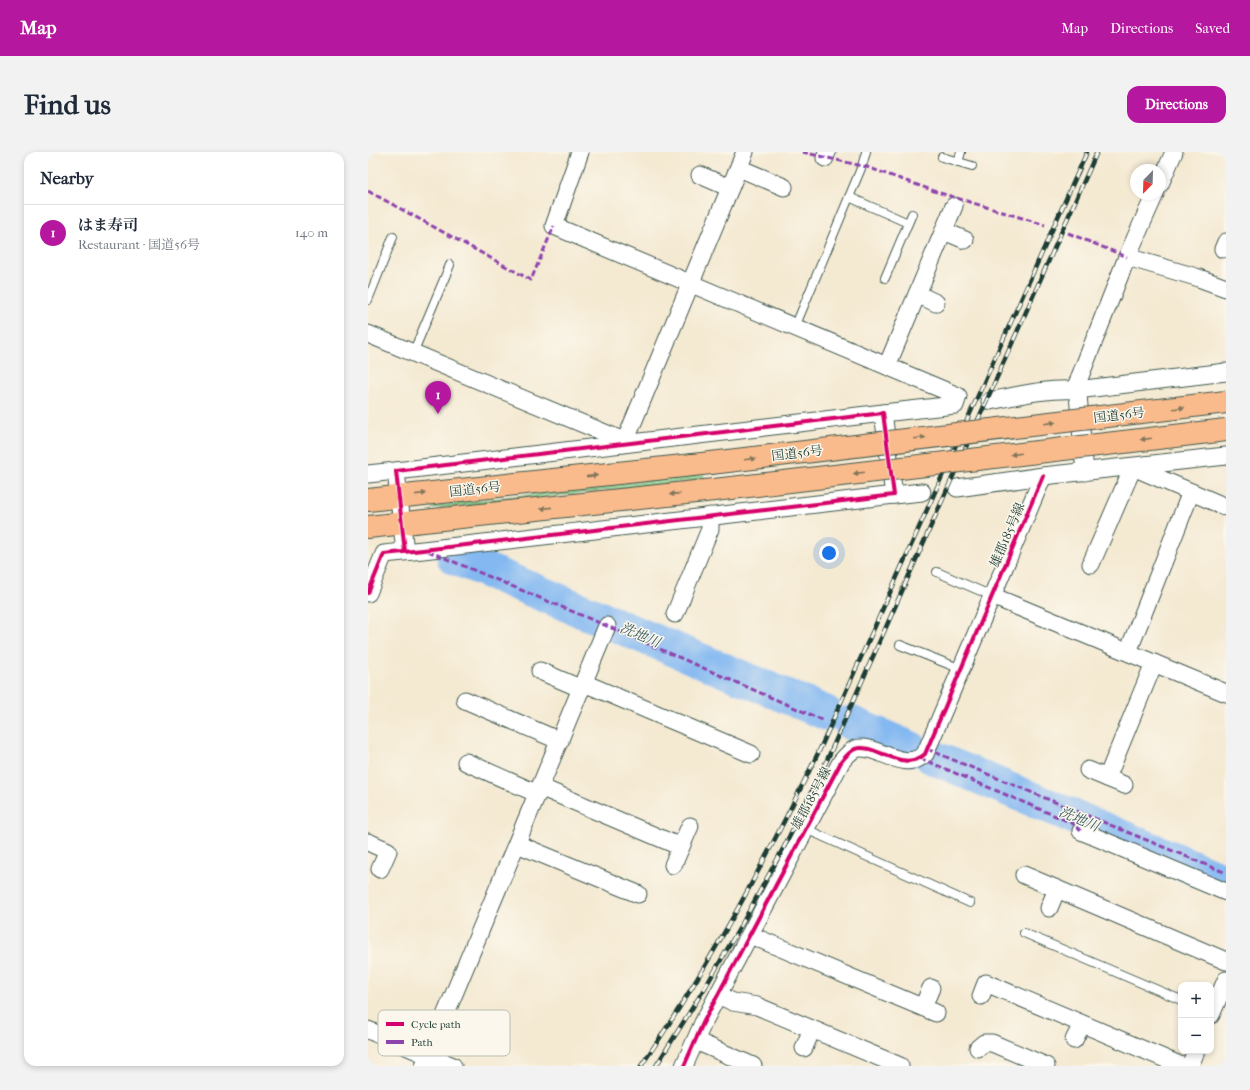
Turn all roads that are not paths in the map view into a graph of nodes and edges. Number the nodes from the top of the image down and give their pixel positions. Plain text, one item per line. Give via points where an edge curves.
1 (580, 152) edge
2 (745, 152) edge
3 (866, 152) edge
4 (961, 152) edge
5 (1174, 152) edge
6 (942, 157) dead end
7 (958, 162) junction
8 (972, 166) dead end
9 (739, 168) junction
10 (1166, 170) edge
11 (700, 176) dead end
12 (784, 187) dead end
13 (730, 188) junction
14 (849, 197) junction
15 (1153, 200) edge
16 (954, 206) dead end
17 (912, 214) dead end
18 (908, 223) junction
19 (944, 231) junction
20 (393, 237) dead end
21 (965, 240) dead end
22 (1128, 257) junction
23 (450, 265) dead end
24 (885, 278) dead end
25 (691, 283) junction
26 (1226, 288) edge
27 (918, 294) junction
28 (368, 300) edge
29 (936, 303) dead end
30 (796, 327) junction
31 (368, 334) edge
32 (413, 353) junction
33 (887, 366) junction
34 (1226, 372) edge
35 (1077, 390) junction
36 (990, 401) dead end
37 (1226, 402) edge
38 (883, 413) junction
39 (1226, 430) edge
40 (624, 443) junction
41 (1226, 456) edge
42 (1133, 467) junction
43 (396, 471) junction
44 (1085, 472) junction
45 (368, 474) edge
46 (1043, 476) junction
47 (957, 488) dead end
48 (922, 492) dead end
49 (1192, 492) junction
50 (894, 495) junction
51 (399, 497) junction
52 (368, 500) edge
53 (1226, 507) edge
54 (710, 516) junction
55 (402, 523) junction
56 (368, 527) edge
57 (405, 552) junction
58 (1091, 564) dead end
59 (937, 572) dead end
60 (368, 593) edge
61 (992, 596) junction
62 (675, 614) dead end
63 (608, 626) dead end
64 (900, 645) dead end
65 (1128, 652) junction
66 (1154, 663) junction
67 (961, 669) junction
68 (540, 671) dead end
69 (583, 686) junction
70 (1226, 693) edge
71 (465, 700) dead end
72 (560, 741) junction
73 (751, 754) dead end
74 (466, 762) dead end
75 (1088, 770) dead end
76 (1107, 778) junction
77 (1124, 786) dead end
78 (539, 790) junction
79 (690, 826) dead end
80 (806, 828) junction
81 (1081, 831) dead end
82 (368, 842) edge
83 (517, 844) junction
84 (681, 847) junction
85 (673, 865) dead end
86 (380, 869) dead end
87 (1024, 875) dead end
88 (1057, 889) junction
89 (1226, 892) edge
90 (638, 894) dead end
91 (970, 903) dead end
92 (1049, 908) dead end
93 (1024, 933) dead end
94 (750, 935) junction
95 (1226, 961) edge
96 (1226, 980) edge
97 (931, 988) dead end
98 (718, 996) junction
99 (981, 996) dead end
100 (1178, 999) edge
101 (1214, 1007) edge
102 (447, 1010) edge
103 (1082, 1024) junction
104 (812, 1029) junction
105 (368, 1030) edge
106 (378, 1035) edge
107 (1074, 1040) dead end
108 (696, 1041) junction
109 (804, 1048) dead end
110 (978, 1048) dead end
111 (1195, 1054) edge
112 (417, 1056) edge
113 (426, 1061) edge
114 (889, 1064) edge
115 (453, 1066) edge
116 (684, 1066) edge
117 (753, 1066) edge
118 (1046, 1066) edge
119 (1182, 1066) edge
120 (1190, 1066) edge

1 - 25 street via 554,226
2 - 9 street
3 - 14 lane
4 - 7 lane
5 - 10 street
6 - 7 lane
7 - 8 lane
9 - 12 street
9 - 13 street
11 - 13 street
13 - 25 street
14 - 18 lane
14 - 30 lane
15 - 22 street
16 - 19 street
17 - 18 lane
18 - 24 lane
19 - 21 street
19 - 27 street
20 - 28 lane
22 - 26 street via 1196,276
22 - 35 street via 1079,377
23 - 32 lane
25 - 30 street
25 - 40 street
27 - 29 street
27 - 33 street
30 - 33 street
31 - 32 street
32 - 40 street
33 - 38 street via 958,396 955,405
34 - 35 street
35 - 36 street via 1063,389
35 - 44 street
51 -> 37 highway, 国道56号, bridge
38 - 40 street
38 - 50 street
39 -> 55 highway, 国道56号, bridge via 714,490
40 - 43 street
41 - 42 street
42 - 44 street
42 - 49 street
42 - 58 street
43 - 45 street
43 - 51 street
44 - 46 street
46 - 47 street
46 - 61 street, 雄郡185号線
48 - 50 street
49 - 53 street
49 - 65 street
50 - 54 street
51 - 52 highway, 国道56号
51 - 55 street
54 - 57 street
54 - 62 street via 710,529
55 - 56 highway, 国道56号
55 - 57 street
57 - 60 street via 384,554
59 - 61 lane
61 - 65 street
61 - 67 street, 雄郡185号線
63 - 69 street
64 - 67 lane
65 - 66 street
66 - 70 street
66 - 76 street
67 - 80 street, 雄郡185号線 via 925,754 911,761 866,749 856,749 847,754
68 - 69 street
69 - 72 street
69 - 73 street
71 - 72 street
72 - 78 street
74 - 78 street
75 - 76 street
76 - 77 street
78 - 83 street
78 - 84 street
79 - 84 street
80 - 91 lane
80 - 94 street, 雄郡185号線
81 - 89 street
82 - 86 street via 388,851
83 - 90 street
83 - 102 street
84 - 85 street
87 - 88 street
88 - 92 street
88 - 95 street
93 - 100 lane
94 - 97 street via 929,1010
94 - 98 street, 雄郡185号線
96 - 101 street
98 - 104 street via 733,1002 757,1006
98 - 108 street, 雄郡185号線
99 - 103 street via 986,984
103 - 107 street
103 - 119 street
104 - 109 street
104 - 114 street
105 - 106 street
108 - 116 street, 雄郡185号線
108 - 117 street
110 - 118 street via 984,1043 992,1043
111 - 120 street
112 - 113 street
113 - 115 street

